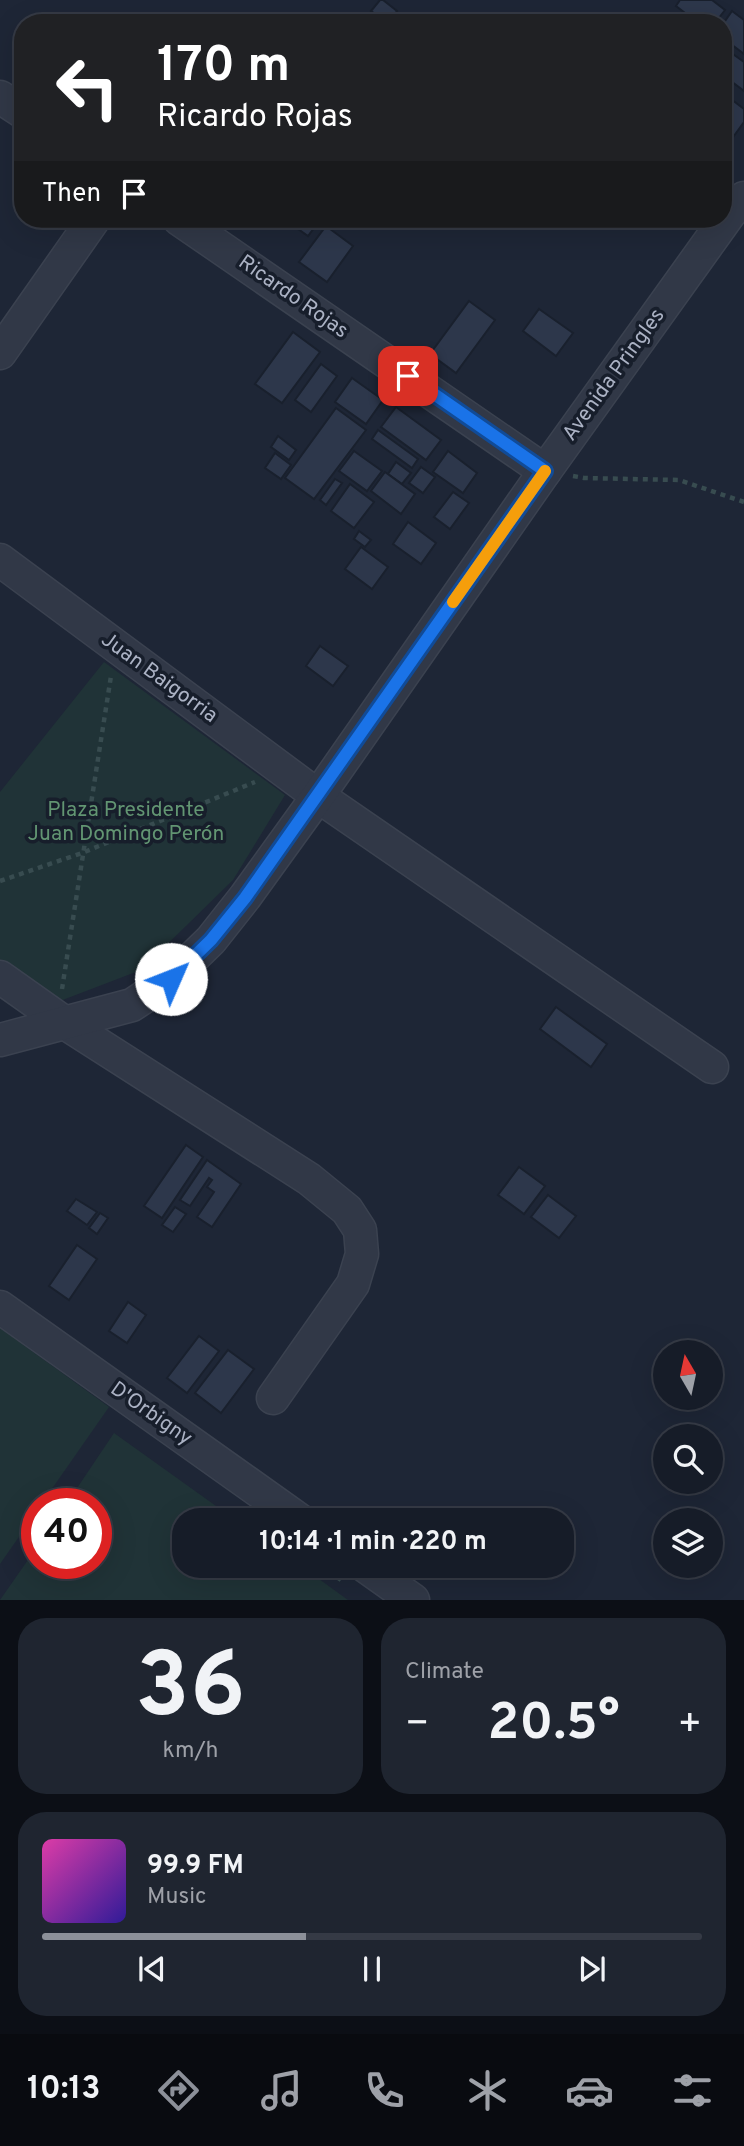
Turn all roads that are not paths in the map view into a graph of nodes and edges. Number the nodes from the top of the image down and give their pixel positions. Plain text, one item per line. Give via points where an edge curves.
1 (744, 198) edge
2 (732, 211) edge
3 (88, 228) edge
4 (192, 228) edge
5 (719, 228) edge
6 (0, 353) edge
7 (545, 471) junction
8 (0, 560) edge
9 (318, 796) junction
10 (0, 977) edge
11 (65, 1023) junction
12 (0, 1040) edge
13 (712, 1067) dead end
14 (0, 1307) edge
15 (272, 1398) dead end
16 (283, 1508) edge
17 (382, 1578) edge
18 (413, 1600) edge

1 - 2 street, Avenida Pringles
3 - 6 street
4 - 7 street, Ricardo Rojas
5 - 7 street, Avenida Pringles
7 - 9 street, Avenida Pringles
8 - 9 street, Juan Baigorria
9 - 11 street, Avenida Pringles via 245,898 171,979 132,1005
9 - 13 street, Juan Baigorria
10 - 11 street
11 - 12 street, Avenida Pringles
11 - 15 street via 309,1179 347,1210 360,1230 362,1254 353,1284
14 - 16 street, D'Orbigny
17 - 18 street

